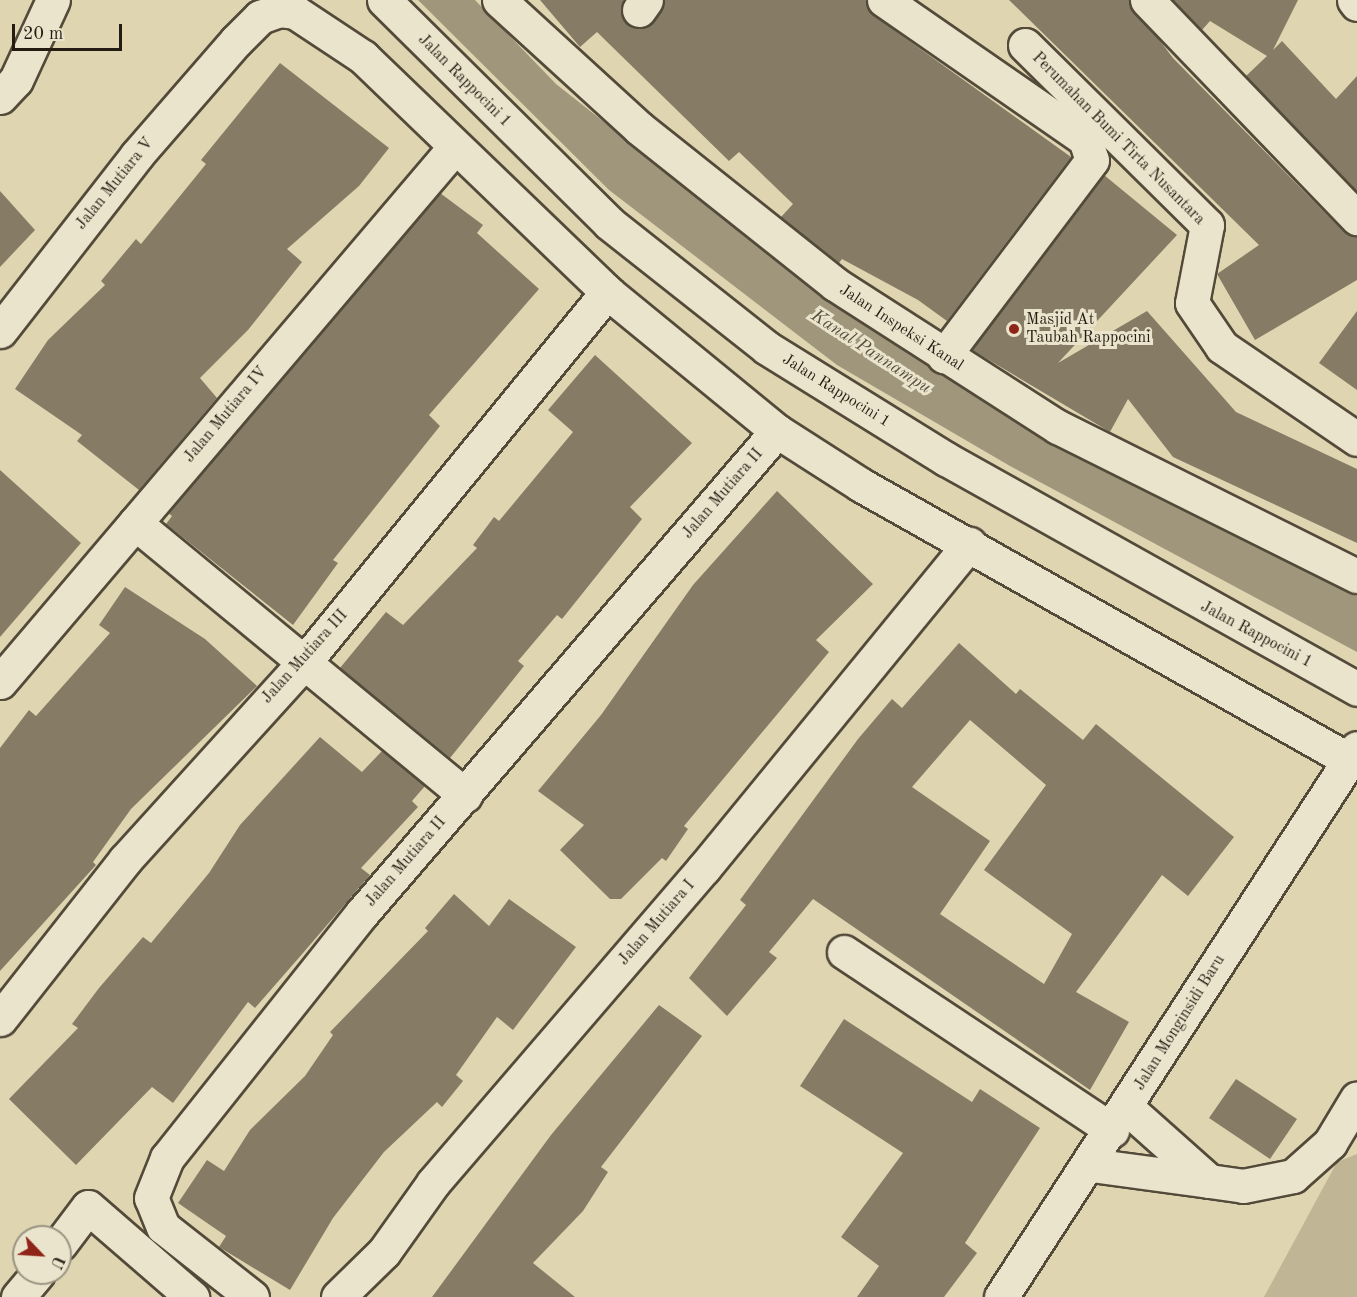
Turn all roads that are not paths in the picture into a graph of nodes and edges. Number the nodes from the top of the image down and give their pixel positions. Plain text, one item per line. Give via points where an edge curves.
1 (53, 0) edge
2 (384, 0) edge
3 (499, 0) edge
4 (884, 0) edge
5 (1147, 0) edge
6 (1354, 0) edge
7 (1357, 4) edge
8 (1024, 45) dead end
9 (0, 97) edge
10 (454, 148) junction
11 (1357, 218) edge
12 (607, 292) junction
13 (0, 331) edge
14 (944, 356) junction
15 (777, 431) junction
16 (1357, 439) edge
17 (135, 523) junction
18 (969, 544) junction
19 (1357, 576) edge
20 (302, 665) junction
21 (0, 682) edge
22 (1357, 689) edge
23 (1353, 754) edge
24 (465, 795) junction
25 (844, 952) dead end
26 (0, 1019) edge
27 (1357, 1098) edge
28 (1119, 1119) junction
29 (1091, 1165) junction
30 (1209, 1181) junction
31 (72, 1228) edge
32 (28, 1285) edge
33 (18, 1297) edge
34 (192, 1297) edge
35 (252, 1297) edge
36 (338, 1297) edge
37 (1001, 1297) edge

1 - 9 street via 16,80
2 - 22 street, Jalan Rappocini 1 via 609,223 767,348 946,459
3 - 14 street, Jalan Inspeksi Kanal via 727,202 835,284
4 - 14 street via 1085,139 1092,160
5 - 11 street
6 - 7 street
8 - 16 street, Perumahan Bumi Tirta Nusantara via 1207,225 1192,303 1222,347
10 - 12 street, Jalan Mutiara V
10 - 13 street, Jalan Mutiara V via 410,99 315,22 279,10 260,17 136,156
10 - 17 street, Jalan Mutiara IV
12 - 15 street, Jalan Mutiara V
12 - 20 street, Jalan Mutiara III
14 - 19 street, Jalan Inspeksi Kanal via 1058,427
15 - 18 street, Jalan Mutiara V
15 - 24 street, Jalan Mutiara II
17 - 20 street
17 - 21 street, Jalan Mutiara IV
18 - 23 street, Jalan Mutiara V
18 - 36 street, Jalan Mutiara I via 711,859 433,1183 384,1252
20 - 24 street
20 - 26 street, Jalan Mutiara III via 125,860
23 - 28 street, Jalan Monginsidi Baru
24 - 35 street, Jalan Mutiara II via 229,1078 155,1181 151,1198 163,1227
25 - 28 street
27 - 30 street via 1330,1143 1293,1176 1243,1186
28 - 29 street, Jalan Monginsidi Baru
28 - 30 street
29 - 30 street
29 - 37 street, Jalan Monginsidi Baru
31 - 34 street via 88,1207
32 - 33 street

